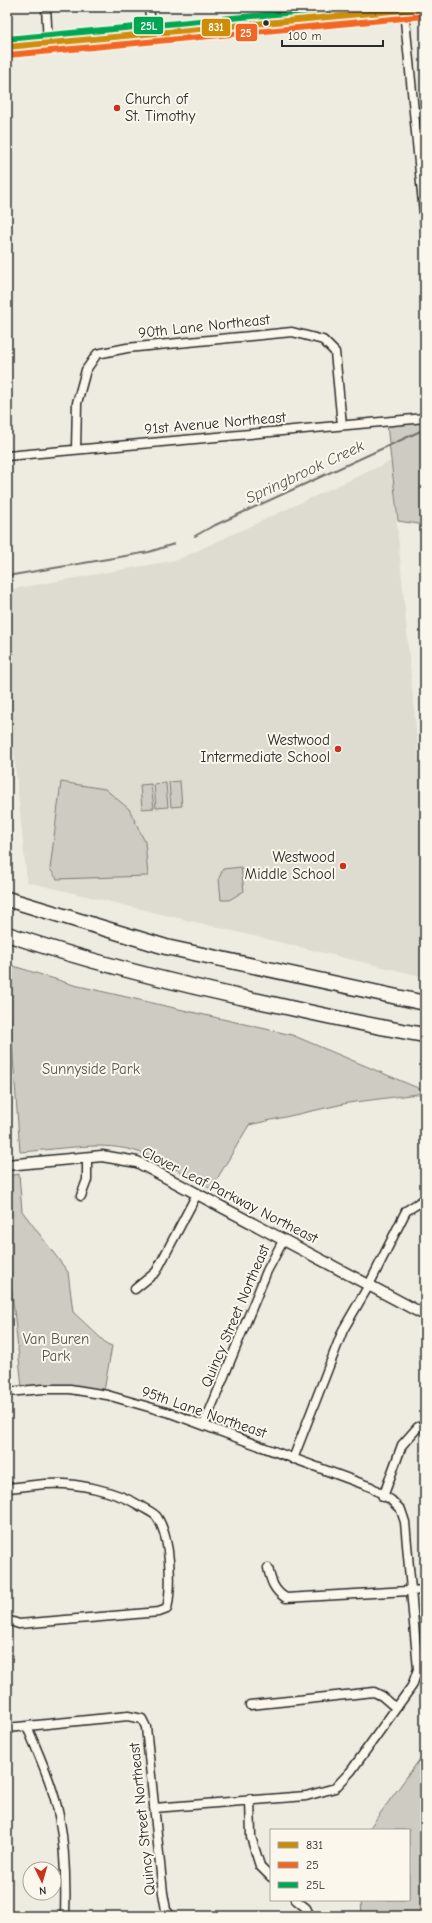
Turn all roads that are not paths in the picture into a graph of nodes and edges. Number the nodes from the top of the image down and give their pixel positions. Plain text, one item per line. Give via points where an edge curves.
1 (46, 7) edge
2 (149, 7) edge
3 (253, 7) edge
4 (425, 8) edge
5 (404, 10) junction
6 (354, 11) edge
7 (255, 23) junction
8 (152, 33) junction
9 (48, 43) junction
10 (7, 47) edge
11 (425, 112) edge
12 (415, 113) junction
13 (425, 224) edge
14 (425, 418) edge
15 (342, 425) junction
16 (76, 449) junction
17 (7, 456) edge
18 (7, 899) edge
19 (7, 934) edge
20 (425, 1003) edge
21 (389, 1029) junction
22 (425, 1035) edge
23 (425, 1039) edge
24 (87, 1157) junction
25 (7, 1165) edge
26 (197, 1194) junction
27 (81, 1196) dead end
28 (425, 1200) edge
29 (284, 1239) junction
30 (369, 1285) junction
31 (135, 1289) dead end
32 (425, 1315) edge
33 (7, 1392) edge
34 (204, 1426) junction
35 (418, 1427) dead end
36 (293, 1459) junction
37 (26, 1486) junction
38 (7, 1488) edge
39 (37, 1493) dead end
40 (383, 1496) junction
41 (268, 1568) dead end
42 (425, 1590) edge
43 (412, 1592) junction
44 (7, 1620) edge
45 (250, 1705) dead end
46 (396, 1708) junction
47 (27, 1726) junction
48 (7, 1728) edge
49 (250, 1799) junction
50 (154, 1808) junction
51 (270, 1876) edge
52 (297, 1901) edge
53 (65, 1916) edge
54 (171, 1916) edge
55 (310, 1916) edge

1 - 9 street
2 - 8 street
3 - 7 street
4 - 5 street
5 - 6 street
5 - 12 street
6 - 7 street
7 - 8 street
8 - 9 street
9 - 10 street
11 - 12 street
12 - 13 street
14 - 15 street, 91st Avenue Northeast
15 - 16 street, 91st Avenue Northeast
15 - 16 street, 90th Lane Northeast via 335,352 323,340 292,332 127,348 97,354 86,370 77,403
16 - 17 street, 91st Avenue Northeast
18 - 20 highway via 166,947
19 - 21 highway via 196,988
21 - 22 highway
21 - 23 highway
24 - 25 street, Clover Leaf Parkway Northeast
24 - 26 street, Clover Leaf Parkway Northeast via 113,1157 137,1162
24 - 27 street via 87,1180
26 - 29 street, Clover Leaf Parkway Northeast
26 - 31 street via 156,1272
28 - 30 street via 406,1211
29 - 30 street, Clover Leaf Parkway Northeast
29 - 34 street, Quincy Street Northeast via 268,1271
30 - 32 street, Clover Leaf Parkway Northeast
30 - 36 street via 343,1330
33 - 34 street, 95th Lane Northeast via 70,1389 107,1395
34 - 36 street, 95th Lane Northeast
35 - 40 street via 402,1445
36 - 40 street, 95th Lane Northeast via 371,1488
37 - 38 street
37 - 39 street
37 - 44 street via 75,1485 128,1498 156,1516 163,1528 167,1547 170,1595 167,1609 159,1612 20,1624
40 - 43 street, 95th Lane Northeast via 401,1510
41 - 43 street via 278,1594 286,1598
42 - 43 street
43 - 46 street, 95th Lane Northeast via 418,1669 412,1686
45 - 46 street via 374,1692
46 - 49 street, 95th Lane Northeast via 351,1772 335,1788 306,1796
47 - 48 street
47 - 50 street, Quincy Street Northeast via 128,1716 142,1719 146,1727
47 - 53 street via 59,1816 66,1885
49 - 50 street, 95th Lane Northeast
49 - 51 street via 251,1837 260,1866
50 - 54 street, Quincy Street Northeast via 163,1893 166,1910
52 - 55 street via 306,1908

